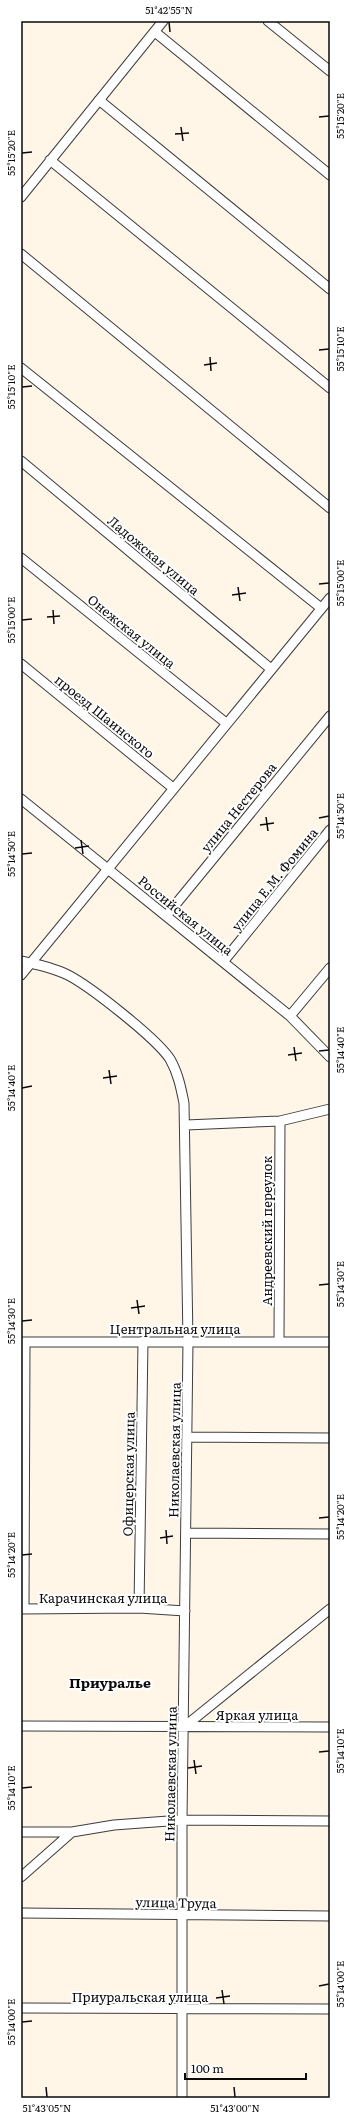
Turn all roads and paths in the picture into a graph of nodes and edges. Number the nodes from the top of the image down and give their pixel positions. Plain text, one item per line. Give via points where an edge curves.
1 (164, 21) edge
2 (268, 21) edge
3 (155, 32) junction
4 (330, 71) edge
5 (99, 100) junction
6 (50, 160) junction
7 (330, 175) edge
8 (21, 197) edge
9 (21, 254) edge
10 (330, 289) edge
11 (21, 368) edge
12 (330, 388) edge
13 (21, 461) edge
14 (330, 508) edge
15 (21, 558) edge
16 (330, 598) edge
17 (321, 608) junction
18 (21, 664) edge
19 (271, 669) junction
20 (330, 716) edge
21 (226, 723) junction
22 (173, 788) junction
23 (21, 799) edge
24 (330, 830) edge
25 (108, 868) junction
26 (166, 916) junction
27 (21, 961) edge
28 (223, 962) junction
29 (31, 963) junction
30 (330, 968) edge
31 (21, 975) edge
32 (290, 1016) junction
33 (330, 1057) edge
34 (330, 1110) edge
35 (280, 1122) junction
36 (186, 1125) junction
37 (143, 1341) junction
38 (188, 1341) junction
39 (279, 1341) junction
40 (23, 1342) edge
41 (330, 1342) edge
42 (187, 1437) junction
43 (330, 1438) edge
44 (186, 1532) junction
45 (330, 1534) edge
46 (139, 1608) junction
47 (23, 1609) edge
48 (330, 1609) edge
49 (185, 1611) junction
50 (21, 1726) edge
51 (184, 1727) junction
52 (330, 1727) edge
53 (182, 1820) junction
54 (330, 1821) edge
55 (21, 1832) edge
56 (72, 1832) junction
57 (21, 1877) edge
58 (21, 1913) edge
59 (182, 1915) junction
60 (330, 1916) edge
61 (21, 2008) edge
62 (183, 2009) junction
63 (330, 2009) edge
64 (182, 2098) edge

1 - 3 street
2 - 4 street
3 - 5 street
3 - 7 street
5 - 6 street
5 - 10 street
6 - 8 street
6 - 12 street
9 - 14 street
11 - 17 street
13 - 19 street, Ладожская улица
15 - 21 street, Онежская улица
16 - 17 street
17 - 19 street
18 - 22 street, проезд Шаинского
19 - 21 street
20 - 26 street, улица Нестерова
21 - 22 street
22 - 25 street
23 - 25 street, Российская улица
24 - 28 street, улица Е.М. Фомина
25 - 26 street, Российская улица
25 - 29 street
26 - 28 street, Российская улица
27 - 29 street, Николаевская улица
28 - 32 street, Российская улица
29 - 31 street
29 - 36 street, Николаевская улица via 68,975 96,994 159,1047 170,1060 180,1082
30 - 32 street
32 - 33 street, Российская улица
34 - 35 street
35 - 36 street
35 - 39 street, Андреевский переулок
36 - 38 street, Николаевская улица
37 - 38 street, Центральная улица
37 - 40 street, Центральная улица
37 - 46 street, Офицерская улица
38 - 39 street, Центральная улица
38 - 42 street, Николаевская улица
39 - 41 street, Центральная улица
40 - 47 street
42 - 43 street
42 - 44 street, Николаевская улица
44 - 45 street
44 - 49 street, Николаевская улица
46 - 47 street, Карачинская улица
46 - 49 street, Карачинская улица
48 - 51 street
49 - 51 street, Николаевская улица
50 - 51 street, Яркая улица
51 - 52 street, Яркая улица
51 - 53 street, Николаевская улица
53 - 54 street
53 - 56 street via 114,1825
53 - 59 street, Николаевская улица
55 - 56 street
56 - 57 street
58 - 59 street, улица Труда
59 - 60 street, улица Труда
59 - 62 street, Николаевская улица
61 - 62 street, Приуральская улица
62 - 63 street, Приуральская улица
62 - 64 street, Николаевская улица

